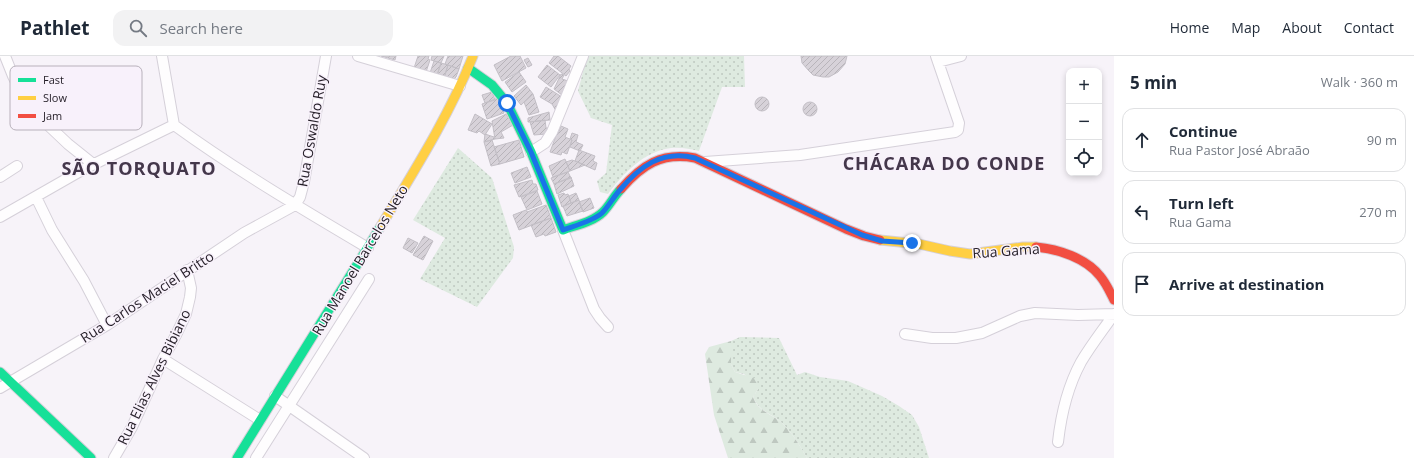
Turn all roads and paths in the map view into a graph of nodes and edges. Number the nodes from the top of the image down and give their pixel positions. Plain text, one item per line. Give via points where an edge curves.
1 (5, 56) edge
2 (162, 56) edge
3 (326, 56) edge
4 (358, 56) edge
5 (473, 56) edge
6 (584, 56) edge
7 (961, 56) edge
8 (937, 59) edge
9 (10, 68) edge
10 (468, 68) junction
11 (460, 86) junction
12 (174, 125) junction
13 (54, 130) edge
14 (531, 152) junction
15 (703, 162) junction
16 (93, 164) junction
17 (16, 166) dead end
18 (0, 177) edge
19 (303, 188) junction
20 (36, 197) junction
21 (295, 205) junction
22 (308, 213) junction
23 (1, 214) edge
24 (563, 230) junction
25 (368, 248) junction
26 (187, 270) junction
27 (369, 279) dead end
28 (1114, 300) edge
29 (1114, 314) edge
30 (107, 325) junction
31 (608, 327) dead end
32 (905, 334) dead end
33 (162, 359) junction
34 (0, 372) edge
35 (11, 382) junction
36 (0, 388) edge
37 (275, 396) junction
38 (289, 405) junction
39 (260, 420) junction
40 (1058, 442) dead end
41 (91, 458) edge
42 (114, 458) edge
43 (236, 458) edge
44 (256, 458) edge
45 (364, 458) edge

1 - 9 street
2 - 12 street
3 - 19 street, Rua Oswaldo Ruy
4 - 11 street
5 - 10 street, Rua Manoel Barcelos Neto
6 - 14 street via 552,132 545,143
7 - 8 street
8 - 15 street via 959,121 959,128 953,133 825,152
10 - 11 street, Rua Manoel Barcelos Neto
10 - 14 street via 492,85 504,99
11 - 25 street, Rua Manoel Barcelos Neto via 444,119
12 - 16 street
12 - 21 street via 214,154
13 - 16 street
14 - 24 street
15 - 24 street, Rua Gama via 680,155 658,158 632,178 600,214
15 - 28 street, Rua Gama via 872,239 920,244 961,253 990,253 1031,247 1056,251 1094,269
16 - 20 street
17 - 18 street
19 - 21 street, Rua Oswaldo Ruy
19 - 22 street via 302,199
20 - 23 street
20 - 30 street via 52,230 84,280
21 - 22 street
21 - 26 street, Rua Carlos Maciel Britto via 244,233
22 - 25 street
24 - 31 street via 594,309
25 - 37 street, Rua Manoel Barcelos Neto
26 - 30 street, Rua Carlos Maciel Britto
26 - 33 street, Rua Elias Alves Bibiano via 191,288 189,306
27 - 38 street
29 - 32 street via 1035,313 1020,316 982,333 956,338
29 - 40 street via 1077,370 1061,418
30 - 35 street, Rua Carlos Maciel Britto
33 - 39 street
33 - 42 street, Rua Elias Alves Bibiano via 132,427
34 - 35 street
35 - 36 street, Rua Carlos Maciel Britto
35 - 41 street
37 - 38 street
37 - 39 street, Rua Manoel Barcelos Neto
38 - 44 street
38 - 45 street
39 - 43 street, Rua Manoel Barcelos Neto

